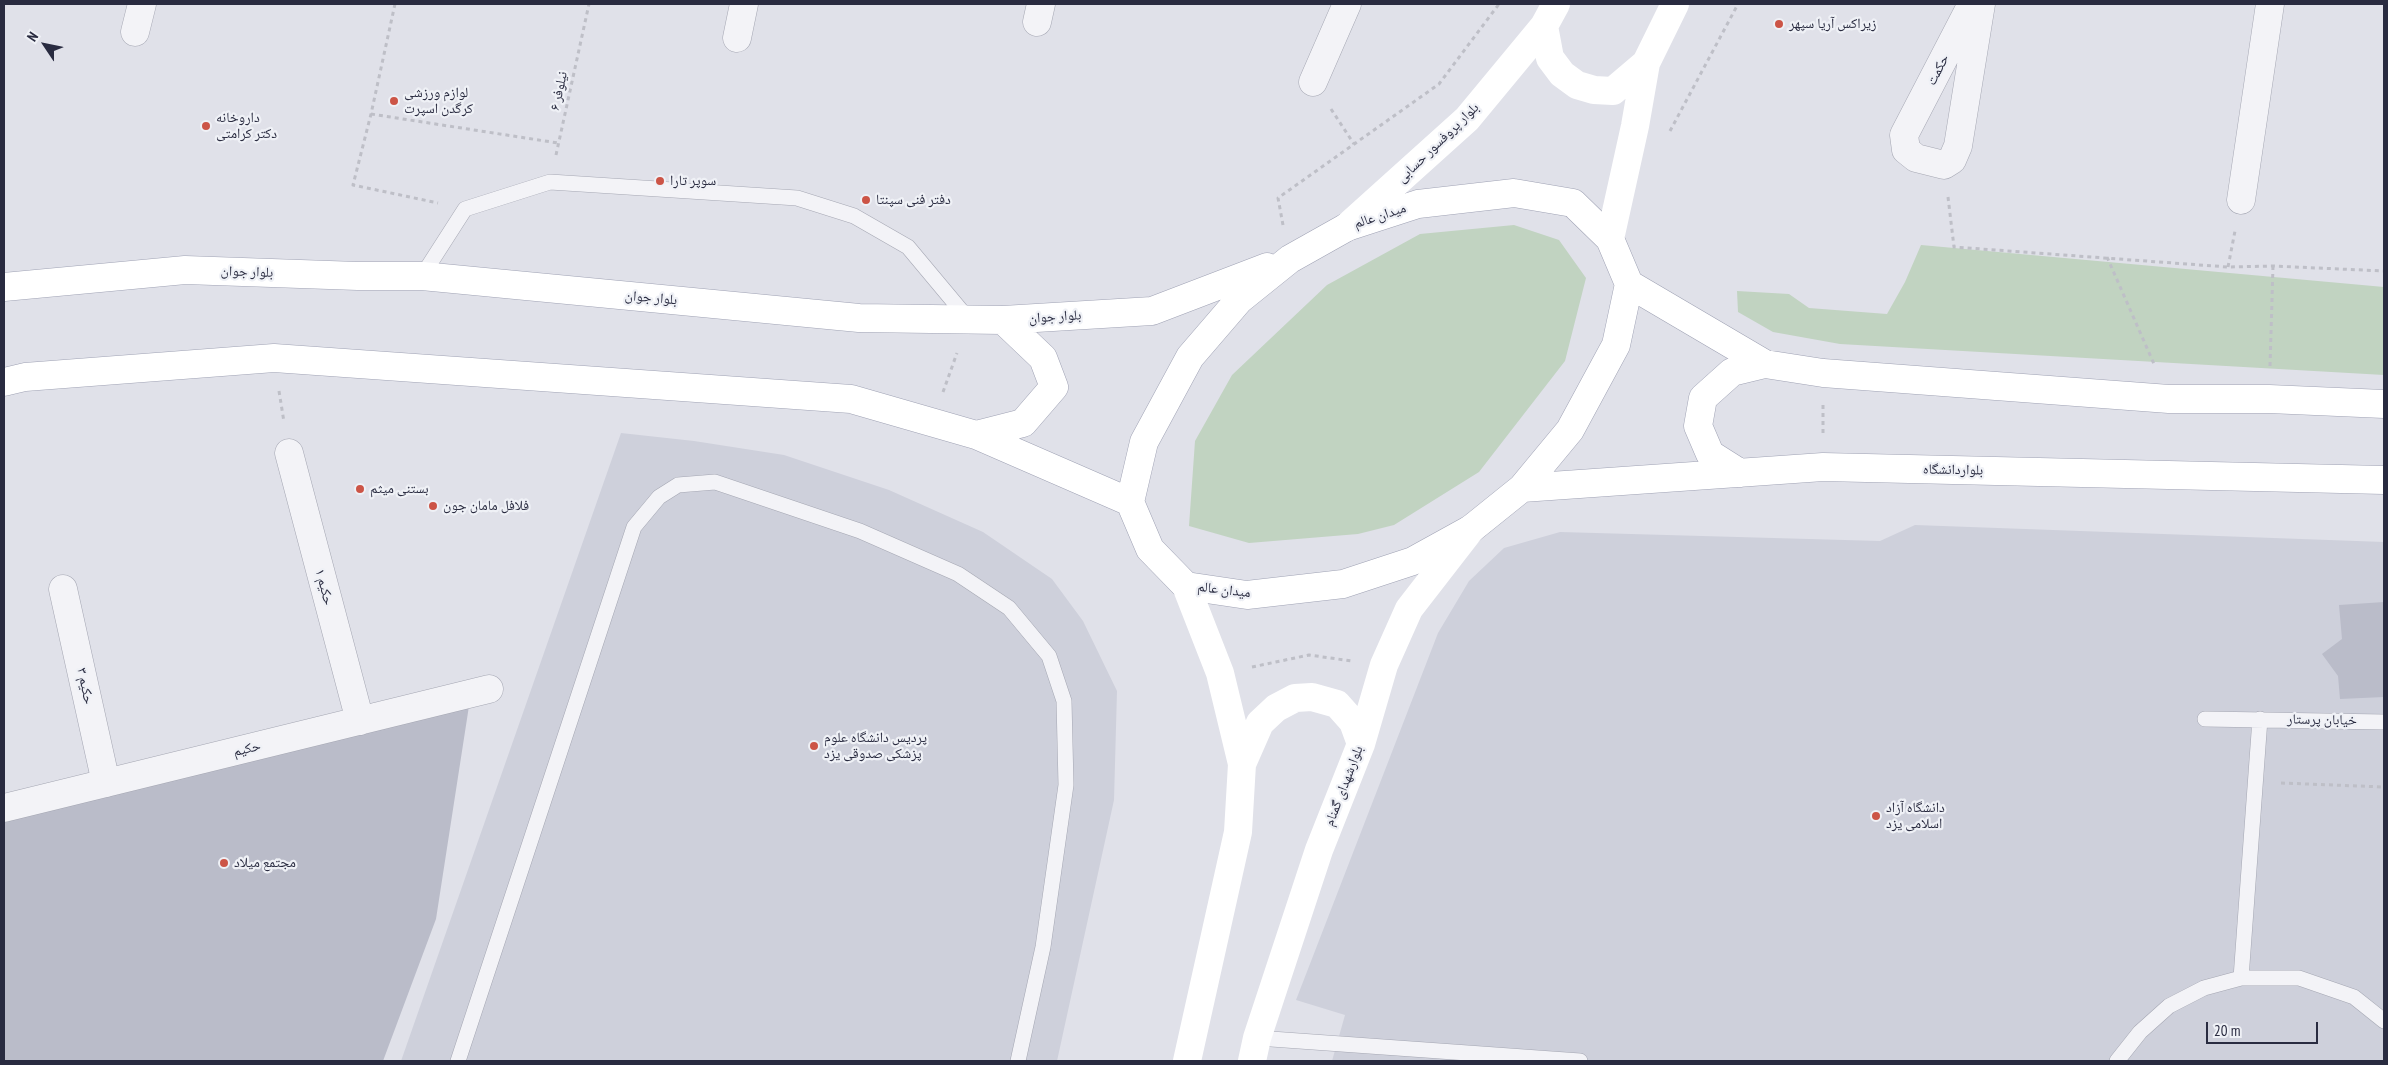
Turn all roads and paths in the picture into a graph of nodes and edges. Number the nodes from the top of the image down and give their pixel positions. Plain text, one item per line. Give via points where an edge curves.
1 (142, 4) edge
2 (395, 4) edge
3 (589, 4) edge
4 (744, 4) edge
5 (1347, 4) edge
6 (1499, 4) edge
7 (1675, 4) edge
8 (1738, 4) edge
9 (1972, 4) edge
10 (1981, 4) edge
11 (2270, 4) edge
12 (1550, 15) edge
13 (135, 32) dead end
14 (737, 38) dead end
15 (1646, 63) junction
16 (1313, 82) joint
17 (371, 114) junction
18 (1666, 139) dead end
19 (558, 143) junction
20 (1354, 144) junction
21 (1944, 164) junction
22 (550, 182) junction
23 (2241, 200) dead end
24 (465, 209) junction
25 (1347, 227) junction
26 (1610, 239) junction
27 (2107, 257) junction
28 (1290, 259) junction
29 (2272, 266) junction
30 (2384, 271) edge
31 (422, 276) junction
32 (1629, 284) junction
33 (4, 287) edge
34 (969, 320) junction
35 (1003, 320) junction
36 (274, 358) junction
37 (1765, 364) junction
38 (1822, 373) junction
39 (4, 382) edge
40 (2169, 399) junction
41 (2269, 399) junction
42 (2384, 404) edge
43 (932, 423) junction
44 (976, 435) junction
45 (289, 453) joint
46 (1823, 467) junction
47 (1740, 473) junction
48 (2384, 480) edge
49 (1522, 488) junction
50 (1130, 502) junction
51 (1471, 529) junction
52 (1186, 586) junction
53 (63, 589) dead end
54 (489, 689) dead end
55 (2206, 719) dead end
56 (2260, 719) junction
57 (360, 721) junction
58 (2384, 722) edge
59 (1361, 744) junction
60 (1242, 764) junction
61 (2256, 782) junction
62 (106, 783) junction
63 (2384, 787) edge
64 (4, 808) edge
65 (2241, 978) junction
66 (2384, 1021) edge
67 (1254, 1050) edge
68 (458, 1061) edge
69 (1018, 1061) edge
70 (1187, 1061) edge
71 (1580, 1061) edge
72 (2117, 1061) edge

1 - 13 street
2 - 17 path
3 - 19 path, نیلوفر ۶
4 - 14 street
5 - 16 street
6 - 20 path via 1439,84
7 - 15 main road
8 - 18 path
9 - 21 street, حکمت via 1904,135 1906,150 1916,158
10 - 21 street via 1958,146 1952,160
11 - 23 street
12 - 15 main road via 1550,58 1562,74 1577,84 1594,90 1613,91
12 - 25 main road, بلوار پروفسور حسابی via 1467,119
15 - 26 main road
16 - 20 path
17 - 19 path
17 - 24 path via 353,185
19 - 22 path, نیلوفر ۶
20 - 28 path via 1278,198
21 - 27 path via 1954,247
22 - 24 lane
22 - 34 lane via 797,198 854,216 908,247
24 - 31 lane
25 - 26 main road, میدان عالم via 1418,204 1514,193 1573,203
25 - 28 main road, میدان عالم
26 - 32 main road, میدان عالم
27 - 29 path via 2228,267
27 - 40 path
28 - 35 main road, بلوار جوان via 1152,311
28 - 50 main road, میدان عالم via 1239,300 1190,357 1144,442
29 - 30 path
29 - 41 path
31 - 33 main road, بلوار جوان via 185,270
31 - 34 main road, بلوار جوان via 859,318
32 - 37 main road
32 - 49 main road, میدان عالم via 1616,346 1570,430
34 - 35 main road, بلوار جوان
34 - 43 path
35 - 44 main road via 1043,358 1054,387 1023,423
36 - 39 main road via 25,377
36 - 43 main road via 851,400
36 - 45 path
37 - 38 main road
37 - 47 main road via 1732,372 1703,398 1698,426 1710,454
38 - 40 main road
38 - 46 path
40 - 41 main road
41 - 42 main road
43 - 44 main road
44 - 50 main road
45 - 57 street, حکیم ۱
46 - 47 main road, بلواردانشگاه
46 - 48 main road, بلواردانشگاه
47 - 49 main road, بلواردانشگاه
49 - 51 main road, میدان عالم
50 - 52 main road, میدان عالم via 1150,549
51 - 52 main road, میدان عالم via 1414,561 1343,584 1247,595
51 - 59 main road, بلوارشهدای گمنام via 1409,609 1384,665
52 - 60 main road via 1220,673
53 - 62 street, حکیم ۳
54 - 57 street, حکیم
55 - 56 lane, خیابان پرستار
56 - 58 lane, خیابان پرستار
56 - 61 lane
57 - 62 street, حکیم
59 - 60 main road via 1353,722 1337,704 1312,697 1295,698 1276,708 1260,723
59 - 67 main road, بلوارشهدای گمنام via 1319,850
60 - 70 main road via 1238,832
61 - 63 path
61 - 65 lane
62 - 64 street, حکیم
65 - 66 lane via 2299,978 2354,997
65 - 72 lane via 2204,988 2170,1006 2140,1032
67 - 71 lane
68 - 69 lane via 634,527 659,496 678,485 716,482 860,531 958,574 1009,608 1049,656 1064,701 1066,785 1044,947

